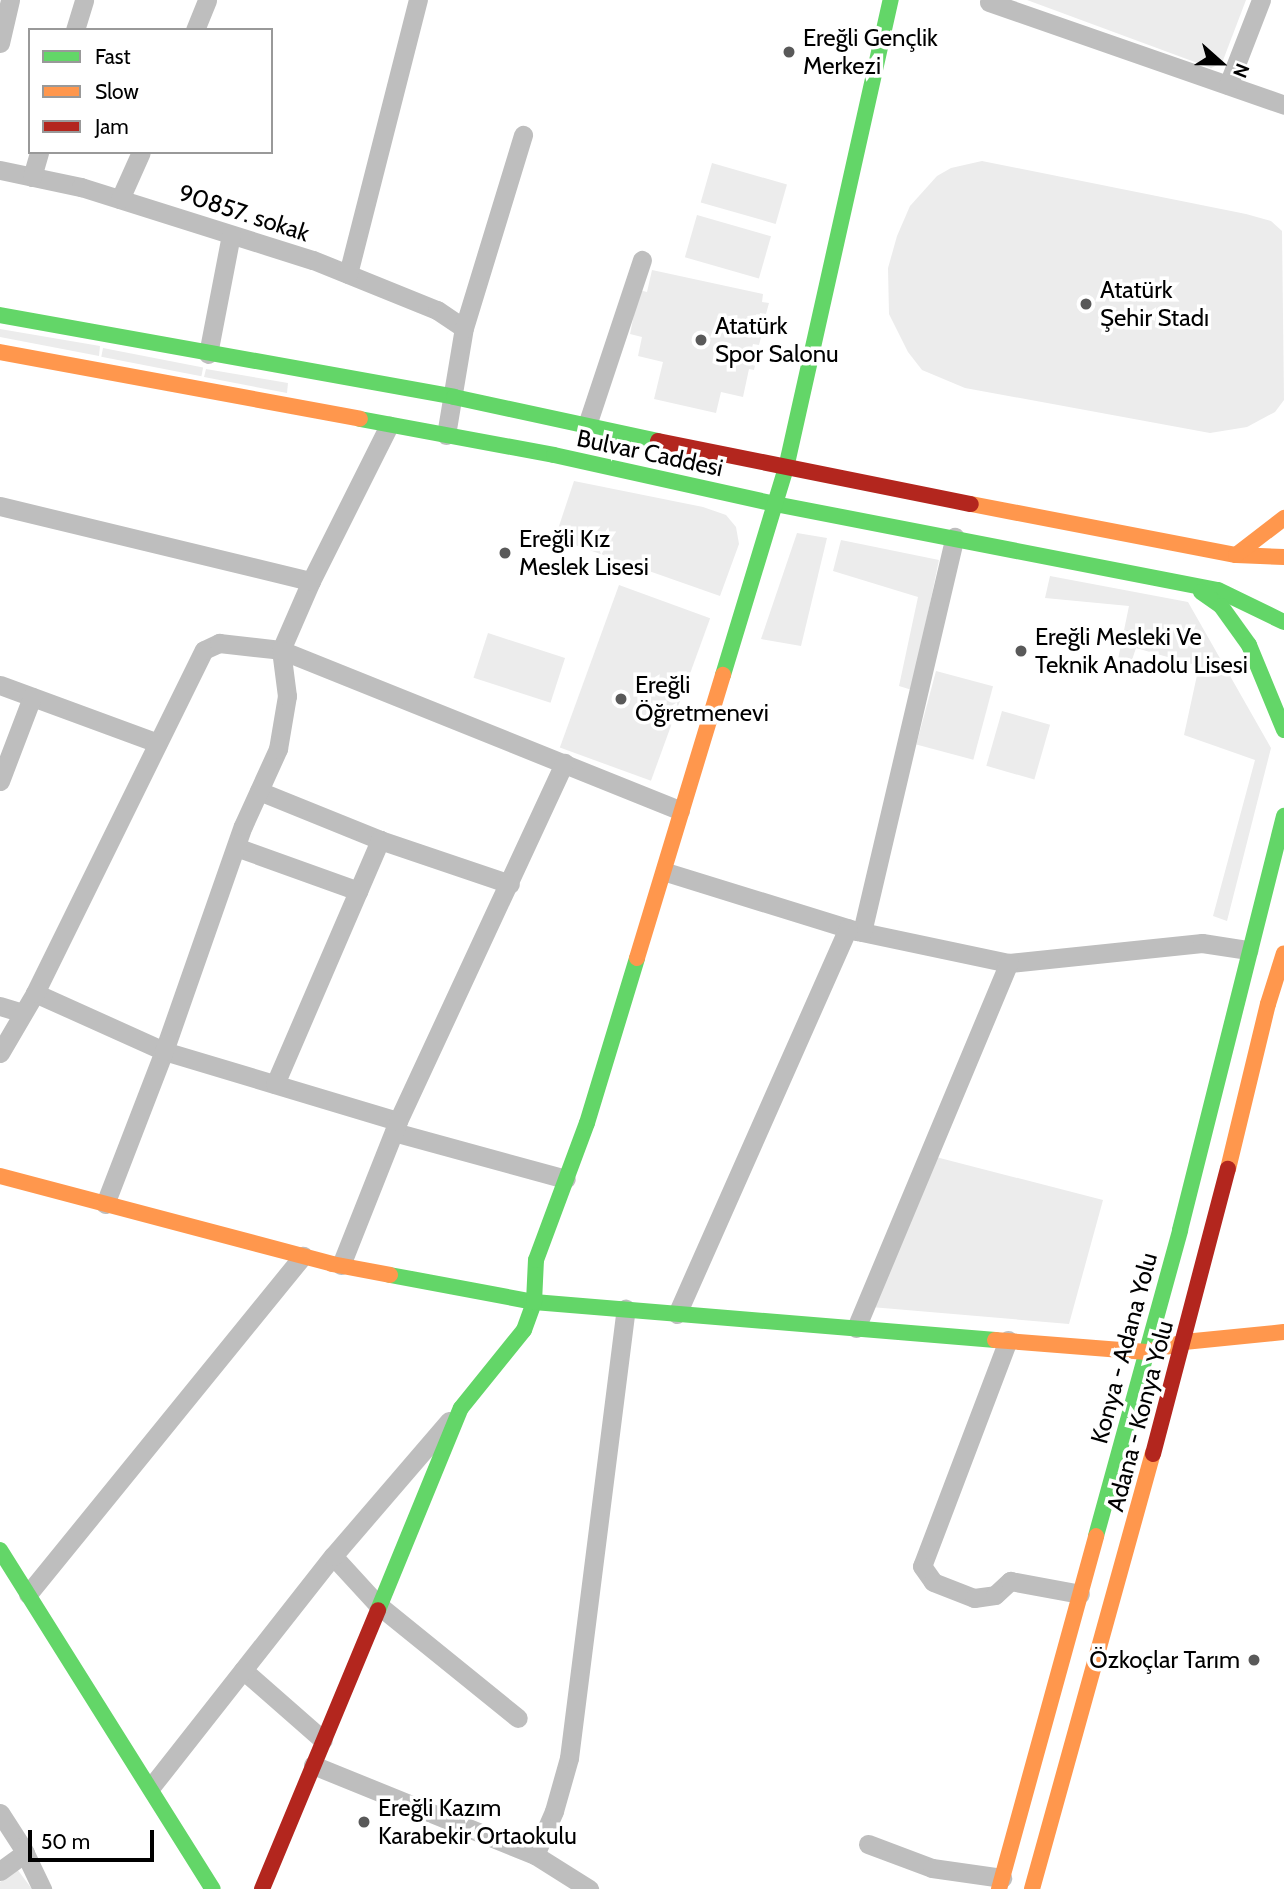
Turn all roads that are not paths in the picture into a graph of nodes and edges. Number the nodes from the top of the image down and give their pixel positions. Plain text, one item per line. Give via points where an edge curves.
1 (10, 0) edge
2 (84, 0) edge
3 (206, 0) edge
4 (418, 0) edge
5 (891, 0) edge
6 (1261, 0) edge
7 (986, 1) edge
8 (76, 28) edge
9 (196, 28) edge
10 (0, 43) edge
11 (1228, 85) junction
12 (1284, 105) edge
13 (523, 135) dead end
14 (39, 154) edge
15 (140, 154) edge
16 (1, 172) edge
17 (32, 177) junction
18 (120, 200) junction
19 (231, 234) junction
20 (642, 260) dead end
21 (348, 274) junction
22 (0, 315) edge
23 (464, 328) junction
24 (0, 352) edge
25 (208, 354) junction
26 (454, 397) junction
27 (389, 425) junction
28 (587, 425) junction
29 (446, 435) junction
30 (786, 468) junction
31 (775, 503) junction
32 (0, 506) edge
33 (1284, 518) edge
34 (956, 537) junction
35 (1236, 555) junction
36 (1284, 557) edge
37 (311, 581) junction
38 (1191, 584) junction
39 (1284, 622) edge
40 (281, 650) junction
41 (0, 685) edge
42 (32, 696) junction
43 (1284, 730) edge
44 (158, 743) junction
45 (564, 763) junction
46 (0, 781) edge
47 (259, 791) junction
48 (680, 810) junction
49 (1284, 816) edge
50 (380, 840) junction
51 (236, 847) junction
52 (666, 872) junction
53 (510, 884) junction
54 (358, 891) junction
55 (855, 930) junction
56 (1248, 950) junction
57 (1284, 953) edge
58 (1009, 963) junction
59 (35, 993) junction
60 (0, 1006) edge
61 (23, 1013) junction
62 (164, 1051) junction
63 (0, 1053) edge
64 (275, 1084) junction
65 (396, 1126) junction
66 (0, 1176) edge
67 (566, 1179) junction
68 (105, 1204) junction
69 (303, 1256) junction
70 (341, 1265) junction
71 (534, 1302) junction
72 (626, 1310) junction
73 (677, 1314) junction
74 (856, 1328) junction
75 (1284, 1332) edge
76 (1008, 1340) junction
77 (1184, 1342) junction
78 (1147, 1352) junction
79 (461, 1408) junction
80 (0, 1550) edge
81 (333, 1556) junction
82 (28, 1594) junction
83 (1080, 1594) junction
84 (377, 1604) junction
85 (243, 1670) junction
86 (518, 1718) dead end
87 (323, 1740) junction
88 (313, 1765) junction
89 (151, 1787) junction
90 (0, 1813) edge
91 (868, 1844) dead end
92 (25, 1853) junction
93 (535, 1855) junction
94 (0, 1871) edge
95 (1000, 1883) edge
96 (42, 1889) edge
97 (213, 1889) edge
98 (262, 1889) edge
99 (589, 1889) edge
100 (1032, 1889) edge

1 - 10 street
2 - 8 street
3 - 9 street
4 - 21 street
5 - 30 main road
6 - 11 street
7 - 11 street
11 - 12 street
13 - 23 street
14 - 17 street
15 - 18 street
16 - 17 street, 90857. sokak
17 - 18 street, 90857. sokak
18 - 19 street, 90857. sokak
19 - 21 street, 90857. sokak
19 - 25 street
20 - 28 street
21 - 23 street, 90857. sokak via 438,310
22 - 25 main road
23 - 26 street
24 - 27 main road, Bulvar Caddesi
25 - 26 main road
26 - 28 main road
26 - 29 street
27 - 29 main road, Bulvar Caddesi
27 - 37 street
28 - 30 main road
29 - 31 main road, Bulvar Caddesi
30 - 31 main road
30 - 35 main road
31 - 34 main road, Bulvar Caddesi
31 - 48 main road
32 - 37 street
33 - 35 main road
34 - 38 main road, Bulvar Caddesi
34 - 55 street
35 - 36 main road
37 - 40 street
38 - 39 main road, Bulvar Caddesi via 1218,590
38 - 43 main road via 1221,606 1249,645
40 - 44 street via 219,643 204,650
40 - 45 street
40 - 47 street via 287,696 284,722
41 - 42 street
42 - 44 street
42 - 46 street
44 - 59 street
45 - 48 street
45 - 53 street
47 - 50 street
47 - 51 street
48 - 52 main road
49 - 56 main road, Konya - Adana Yolu
50 - 53 street
50 - 54 street
51 - 54 street
51 - 62 street
52 - 55 street
52 - 67 main road
53 - 65 street
54 - 64 street
55 - 58 street
55 - 73 street
56 - 58 street via 1202,943
56 - 78 main road, Konya - Adana Yolu
57 - 77 main road, Adana - Konya Yolu
58 - 74 street
59 - 61 street
59 - 62 street
60 - 61 street
61 - 63 street
62 - 64 street
62 - 68 street
64 - 65 street
65 - 67 street
65 - 70 street
66 - 68 main road
67 - 71 main road via 536,1260
68 - 69 main road
69 - 70 main road
69 - 82 street
70 - 71 main road
71 - 72 main road
71 - 79 main road via 524,1329
72 - 73 main road
72 - 93 street via 569,1758
73 - 74 main road
74 - 76 main road
75 - 77 main road
76 - 78 main road
76 - 83 street via 922,1566 933,1582 974,1598 995,1595 1010,1581
77 - 78 main road
77 - 100 main road, Adana - Konya Yolu
78 - 83 main road, Konya - Adana Yolu
79 - 81 street
79 - 84 main road
80 - 82 main road
81 - 84 street
81 - 85 street
82 - 89 main road
83 - 95 main road, Konya - Adana Yolu
84 - 86 street
84 - 87 main road
85 - 87 street
85 - 89 street
87 - 88 main road
88 - 93 street
88 - 98 main road
89 - 97 main road
90 - 92 street
91 - 95 street via 932,1868
92 - 94 street
92 - 96 street
93 - 99 street

